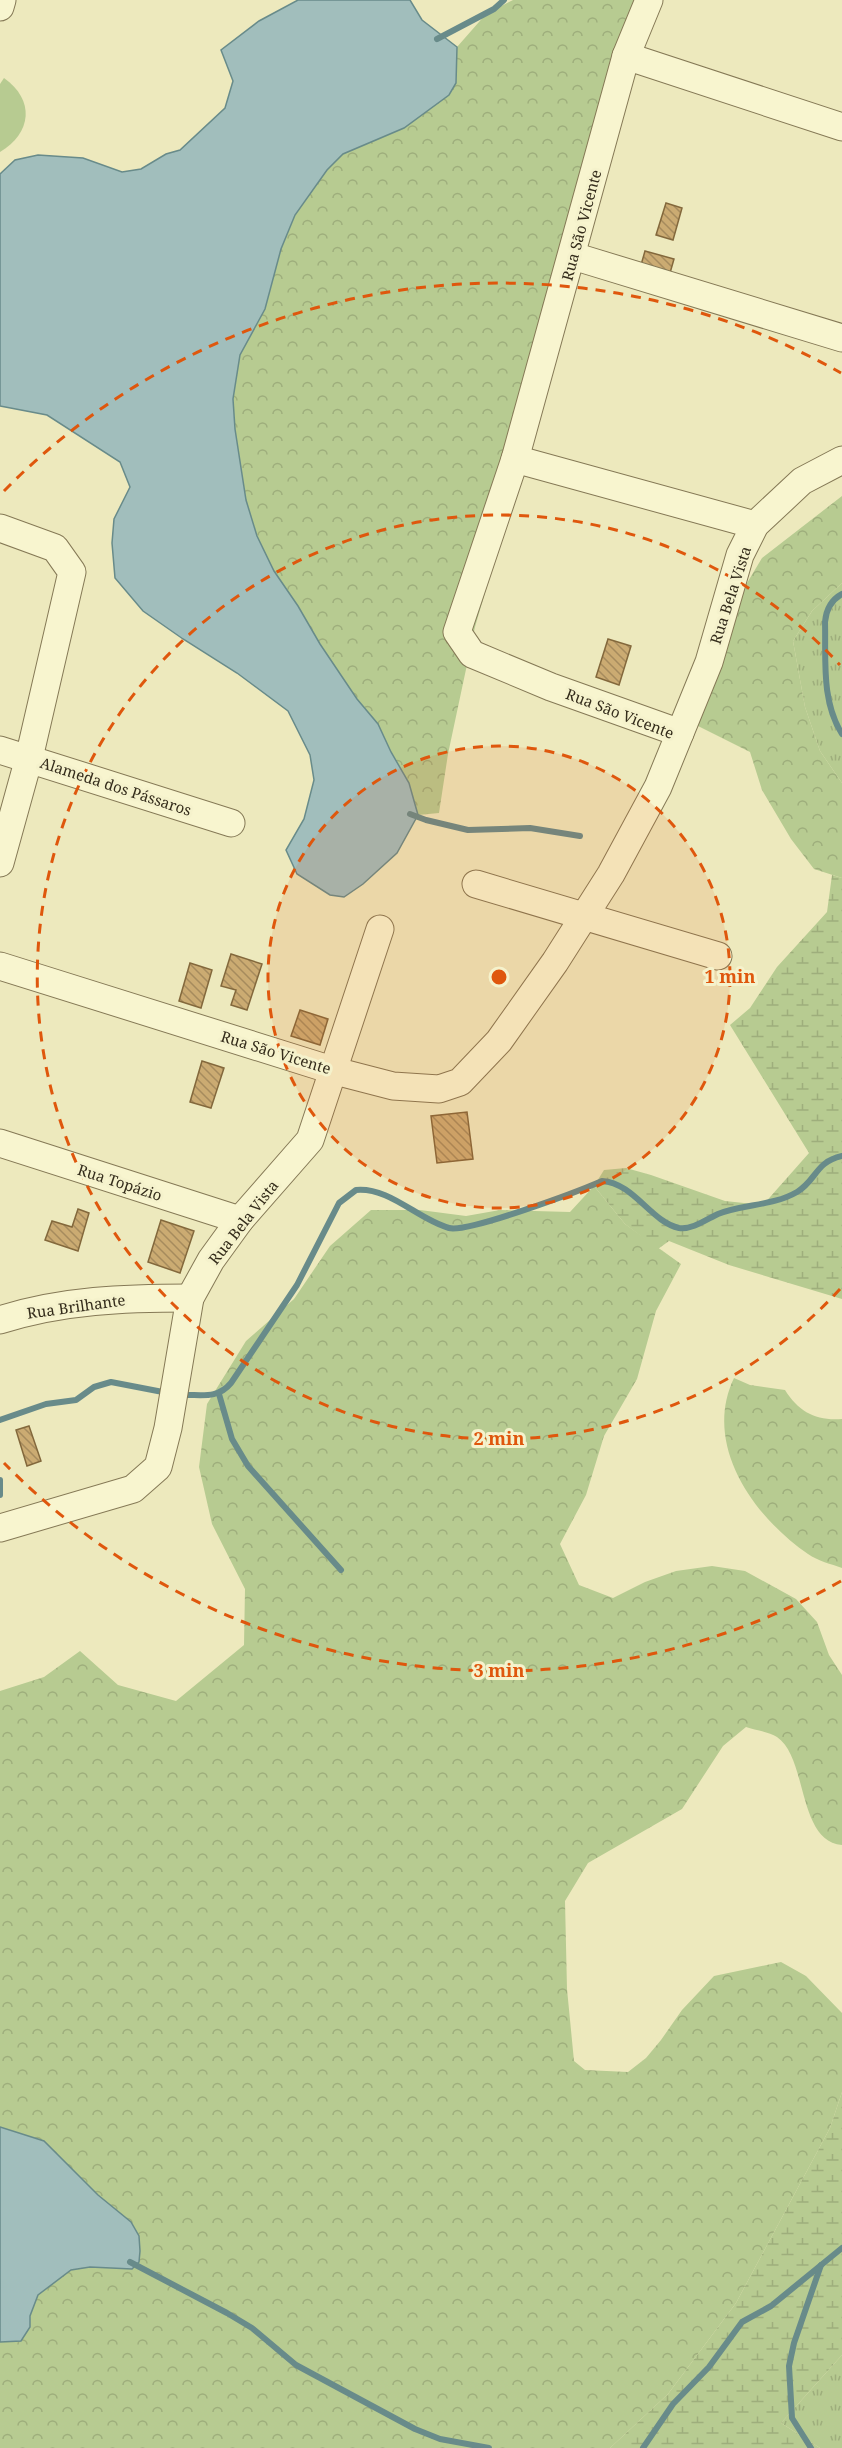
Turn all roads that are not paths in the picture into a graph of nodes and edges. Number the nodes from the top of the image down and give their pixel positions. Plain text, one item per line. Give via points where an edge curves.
1 (2, 0) edge
2 (649, 0) edge
3 (0, 7) edge
4 (626, 57) junction
5 (842, 127) edge
6 (573, 256) junction
7 (842, 338) edge
8 (515, 459) junction
9 (842, 460) edge
10 (755, 525) junction
11 (0, 528) edge
12 (680, 733) junction
13 (0, 750) edge
14 (29, 758) junction
15 (231, 823) dead end
16 (0, 863) edge
17 (476, 884) dead end
18 (585, 916) junction
19 (380, 929) dead end
20 (718, 956) dead end
21 (0, 966) edge
22 (335, 1071) junction
23 (0, 1143) edge
24 (240, 1220) junction
25 (190, 1298) junction
26 (0, 1320) edge
27 (0, 1528) edge

1 - 3 street
2 - 4 street, Rua São Vicente
4 - 5 street
4 - 6 street, Rua São Vicente
6 - 7 street
6 - 8 street, Rua São Vicente
8 - 10 street
8 - 12 street, Rua São Vicente via 457,632 472,654
9 - 10 street, Rua Bela Vista via 802,481
10 - 12 street, Rua Bela Vista via 740,555 709,662
11 - 14 street via 55,548 72,572
12 - 18 street, Rua São Vicente via 658,787
13 - 14 street, Alameda dos Pássaros
14 - 15 street, Alameda dos Pássaros
14 - 16 street
17 - 18 street
18 - 20 street
18 - 22 street, Rua São Vicente via 499,1041 460,1082 439,1089 393,1086
19 - 22 street, Rua Bela Vista
21 - 22 street, Rua São Vicente
22 - 24 street, Rua Bela Vista via 310,1140
23 - 24 street, Rua Topázio
24 - 25 street, Rua Bela Vista
25 - 26 street, Rua Brilhante via 112,1299 26,1312
25 - 27 street, Rua Bela Vista via 158,1467 134,1489

